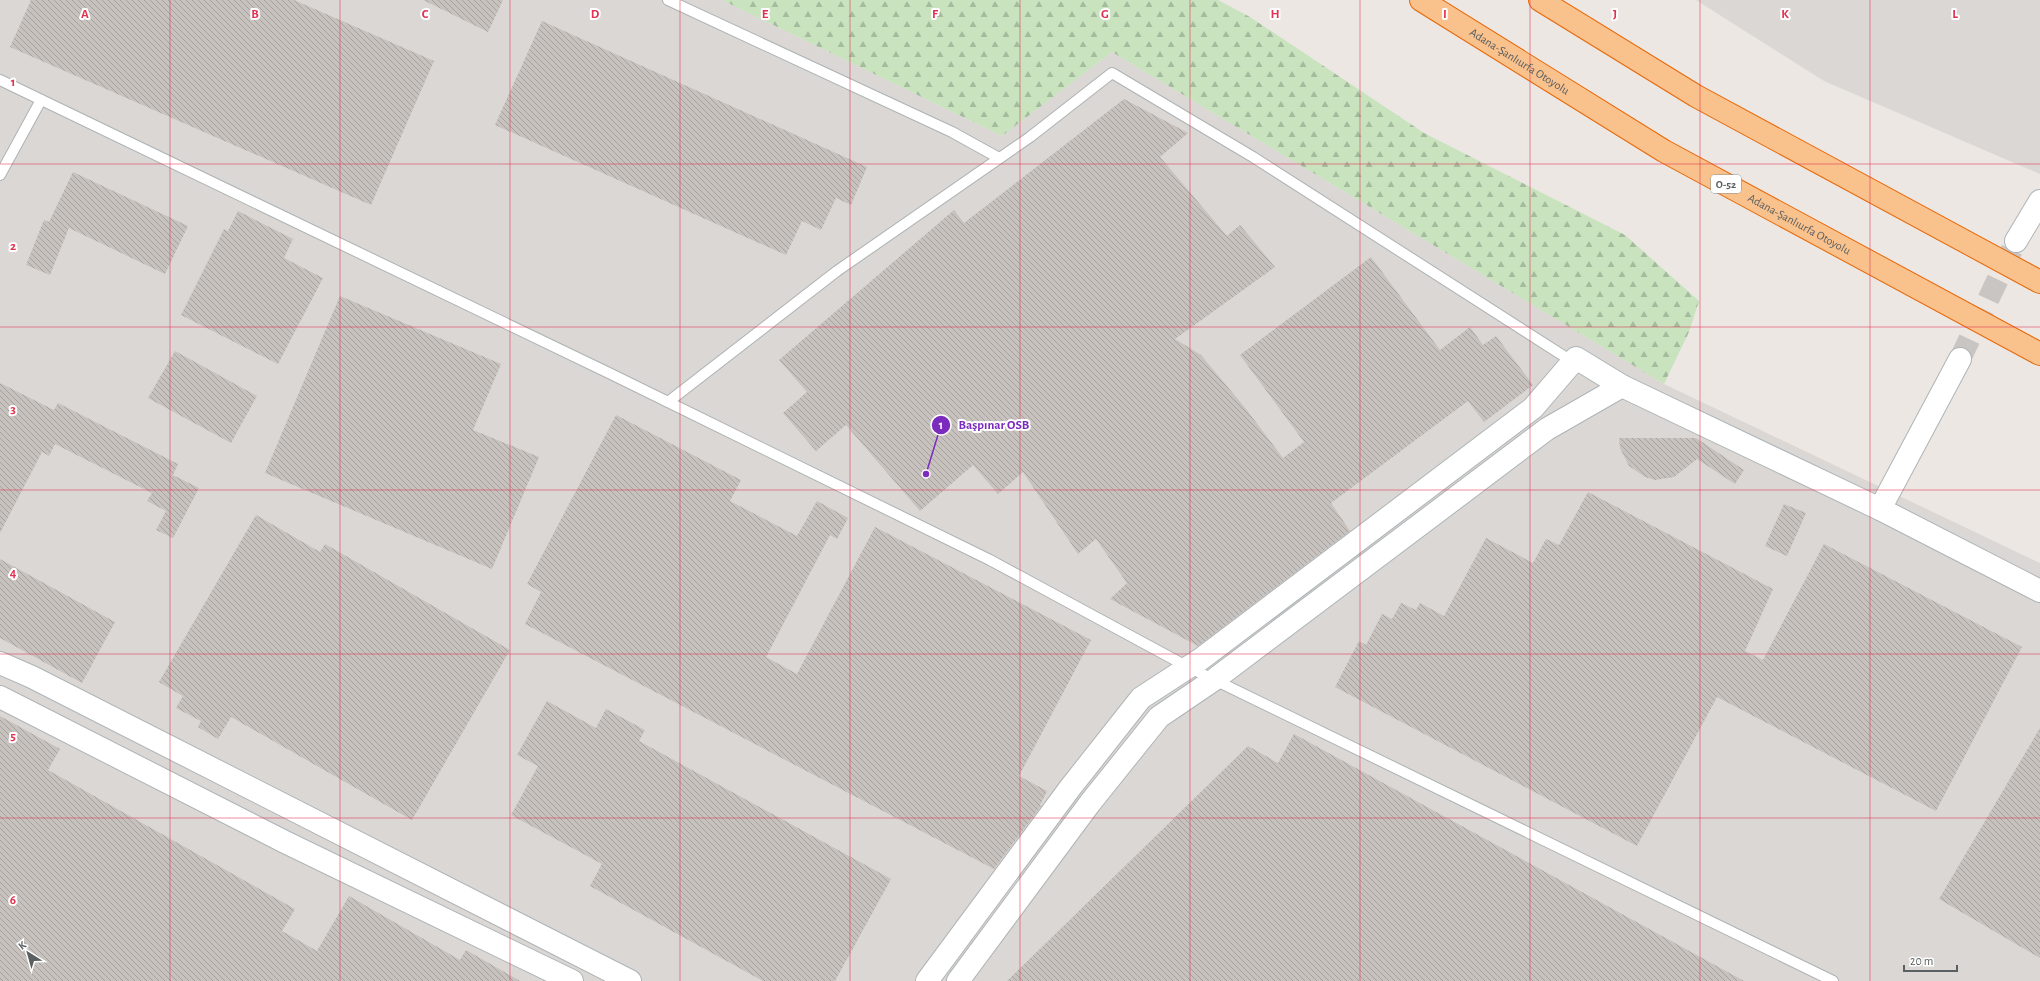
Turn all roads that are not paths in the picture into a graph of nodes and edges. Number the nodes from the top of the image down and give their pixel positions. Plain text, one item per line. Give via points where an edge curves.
1 (668, 0) edge
2 (1421, 0) edge
3 (1540, 0) edge
4 (0, 80) edge
5 (41, 100) junction
6 (999, 158) junction
7 (0, 175) edge
8 (2040, 201) edge
9 (2016, 241) tunnel mouth
10 (2040, 282) edge
11 (2040, 354) edge
12 (1960, 359) tunnel mouth
13 (1574, 360) junction
14 (1622, 386) junction
15 (668, 402) junction
16 (1880, 509) junction
17 (2040, 591) edge
18 (0, 663) edge
19 (1188, 667) junction
20 (1215, 679) junction
21 (0, 697) edge
22 (572, 981) edge
23 (630, 981) edge
24 (927, 981) edge
25 (958, 981) edge
26 (1833, 981) edge

1 - 6 lane via 952,132
2 - 11 highway, Adana-Şanlıurfa Otoyolu / O-52 via 1664,151
3 - 10 highway via 1696,96
4 - 5 lane
5 - 7 lane
5 - 15 lane
6 - 13 lane via 1112,73 1253,157
6 - 15 lane via 837,270
8 - 9 street
12 - 16 street
13 - 14 street
13 - 19 street via 1533,408
14 - 16 street
14 - 20 street via 1546,429
15 - 19 lane via 990,560
16 - 17 street
18 - 23 street
19 - 20 lane
19 - 24 street via 1141,698 1070,788
20 - 25 street via 1159,717 1090,803
20 - 26 lane
21 - 22 street via 285,842

